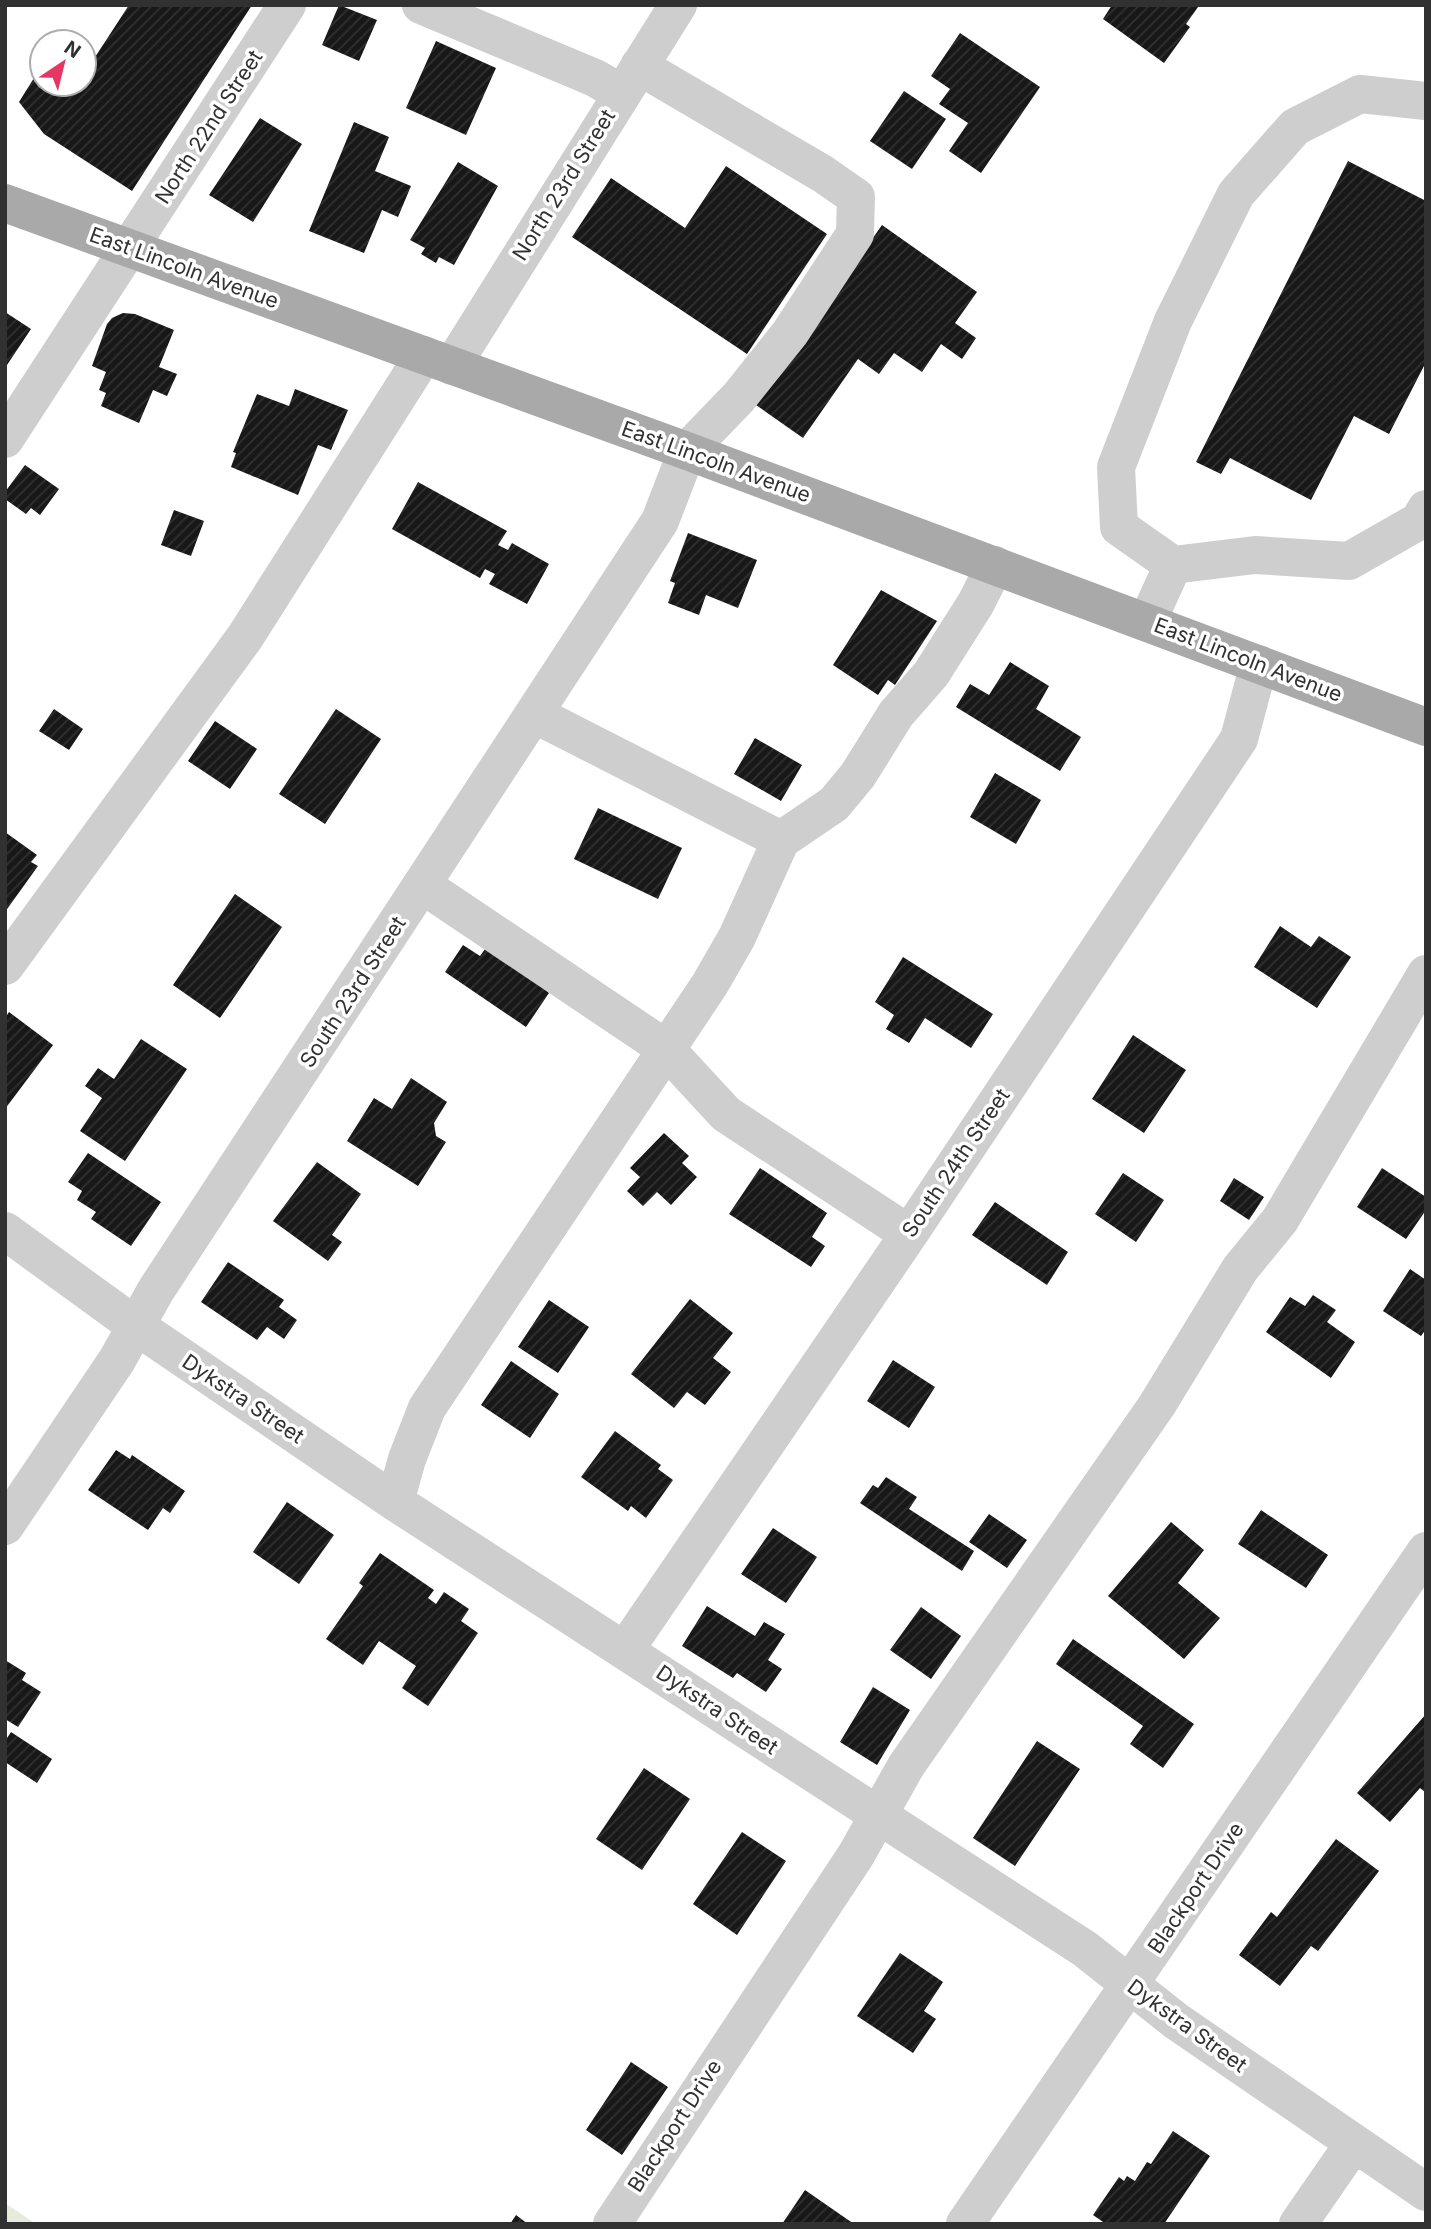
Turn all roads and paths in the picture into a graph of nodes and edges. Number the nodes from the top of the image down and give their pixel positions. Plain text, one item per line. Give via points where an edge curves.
1 (287, 5) edge
2 (421, 5) edge
3 (678, 5) edge
4 (630, 80) junction
5 (1426, 101) edge
6 (5, 203) edge
7 (131, 248) junction
8 (438, 360) junction
9 (5, 439) edge
10 (687, 451) junction
11 (1426, 509) edge
12 (995, 565) junction
13 (1173, 565) junction
14 (1147, 622) junction
15 (1259, 664) junction
16 (536, 715) junction
17 (1426, 727) edge
18 (781, 841) junction
19 (424, 886) junction
20 (5, 966) edge
21 (1426, 974) edge
22 (665, 1048) junction
23 (5, 1231) edge
24 (909, 1234) junction
25 (136, 1326) junction
26 (395, 1502) junction
27 (5, 1526) edge
28 (1426, 1551) edge
29 (625, 1650) junction
30 (876, 1816) junction
31 (1129, 1984) junction
32 (1354, 2143) junction
33 (1426, 2192) edge
34 (612, 2224) edge
35 (965, 2224) edge
36 (1298, 2224) edge

1 - 7 street, North 22nd Street
2 - 4 street via 595,78
3 - 4 street, North 23rd Street
4 - 8 street, North 23rd Street
4 - 10 street via 824,174 856,197 855,234 790,332 739,397
5 - 13 street via 1360,94 1295,127 1236,194 1173,321 1116,467 1119,527
6 - 7 main road, East Lincoln Avenue
7 - 8 main road, East Lincoln Avenue
7 - 9 street, North 22nd Street
8 - 10 main road, East Lincoln Avenue
8 - 20 street, North 23rd Street via 245,637
10 - 12 main road, East Lincoln Avenue
10 - 16 street, South 23rd Street via 660,521
11 - 13 street via 1419,521 1349,561 1255,555
12 - 14 main road, East Lincoln Avenue
12 - 18 street via 944,653 896,714 858,775 834,804
13 - 14 street
14 - 15 main road, East Lincoln Avenue
15 - 17 main road, East Lincoln Avenue
15 - 24 street, South 24th Street via 1239,740
16 - 18 street
16 - 19 street, South 23rd Street
18 - 22 street via 737,937
19 - 22 street
19 - 25 street, South 23rd Street
21 - 30 street, Blackport Drive via 1280,1220 1240,1269 1157,1405
22 - 24 street via 726,1114
22 - 26 street via 427,1408
23 - 25 street, Dykstra Street
24 - 29 street, South 24th Street
25 - 26 street, Dykstra Street
25 - 27 street, South 23rd Street
26 - 29 street, Dykstra Street
28 - 31 street, Blackport Drive
29 - 30 street, Dykstra Street
30 - 31 street, Dykstra Street via 1085,1949
30 - 34 street, Blackport Drive via 856,1855
31 - 32 street, Dykstra Street
31 - 35 street, Blackport Drive
32 - 33 street, Dykstra Street
32 - 36 street

